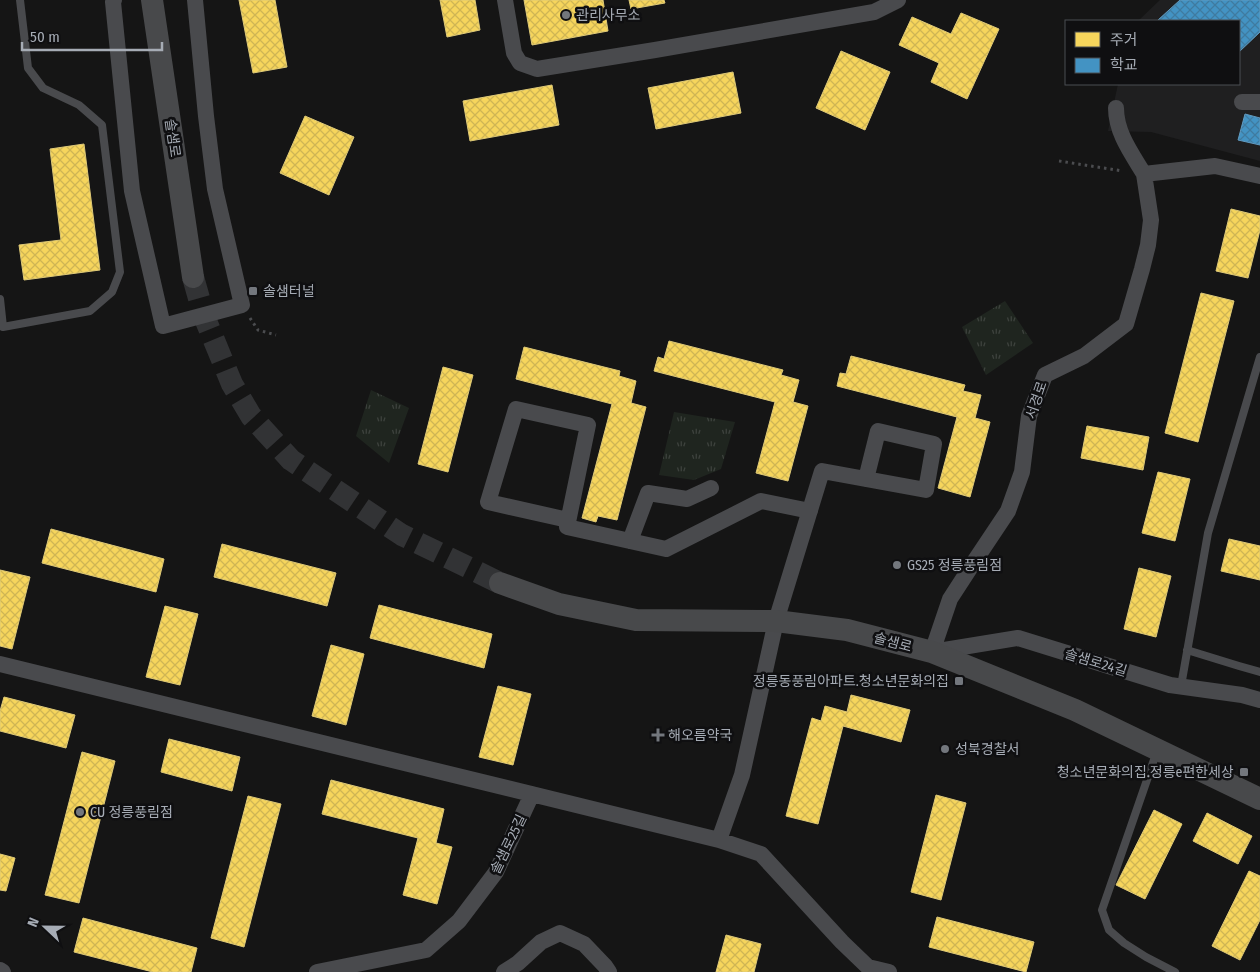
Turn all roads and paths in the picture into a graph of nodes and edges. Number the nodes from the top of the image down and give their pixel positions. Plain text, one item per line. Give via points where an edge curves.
1 (20, 0) edge
2 (114, 0) edge
3 (152, 0) edge
4 (195, 0) edge
5 (505, 0) edge
6 (898, 0) edge
7 (1242, 102) dead end
8 (1260, 102) edge
9 (1116, 108) dead end
10 (1059, 161) dead end
11 (1144, 174) junction
12 (1260, 176) edge
13 (193, 277) tunnel mouth
14 (0, 299) edge
15 (242, 305) junction
16 (276, 335) dead end
17 (1260, 357) edge
18 (866, 479) junction
19 (711, 488) dead end
20 (810, 511) junction
21 (568, 520) junction
22 (630, 541) junction
23 (500, 583) tunnel mouth
24 (776, 621) junction
25 (1187, 650) junction
26 (932, 652) junction
27 (0, 664) edge
28 (1260, 672) edge
29 (1181, 686) junction
30 (1260, 700) edge
31 (1157, 749) junction
32 (532, 794) junction
33 (1260, 799) edge
34 (719, 840) junction
35 (366, 967) edge
36 (317, 972) edge
37 (504, 972) edge
38 (609, 972) edge
39 (889, 972) edge
40 (1175, 972) edge

1 - 14 lane via 28,68 43,88 79,105 102,125 120,272 112,292 90,311 3,327
2 - 15 street via 132,191 163,326
3 - 13 main road, 솔샘로
4 - 15 street via 215,188
5 - 6 street via 514,53 520,63 537,69 874,12
7 - 8 street
9 - 11 street, 서경로 via 1118,126 1125,143
10 - 11 path
11 - 12 street via 1215,166
11 - 26 street, 서경로 via 1151,220 1148,245 1126,324 1084,356 1045,375 1029,416 1022,472 1008,511 950,599
15 - 16 path via 258,330
17 - 25 lane via 1208,533
18 - 18 street via 926,490 934,444 878,431
18 - 20 street via 822,470
19 - 22 street via 687,499 648,493
20 - 22 street via 761,501 666,549
20 - 24 street
21 - 21 street via 588,425 516,409 488,502
21 - 22 street via 567,527
23 - 24 main road, 솔샘로 via 559,604 636,620
24 - 26 main road, 솔샘로 via 847,630
24 - 34 street via 742,775
25 - 28 lane
25 - 29 lane
26 - 29 street, 솔샘로24길 via 1018,638
26 - 31 main road, 솔샘로 via 1075,710
27 - 32 street
29 - 30 street, 솔샘로24길
31 - 33 main road, 솔샘로
31 - 40 lane via 1102,910 1109,930 1124,943
32 - 34 street
32 - 35 street, 솔샘로25길 via 496,872 459,921 426,950
34 - 39 street via 761,854 868,967
35 - 36 street, 솔샘로25길
37 - 38 street via 541,942 560,933 584,944

